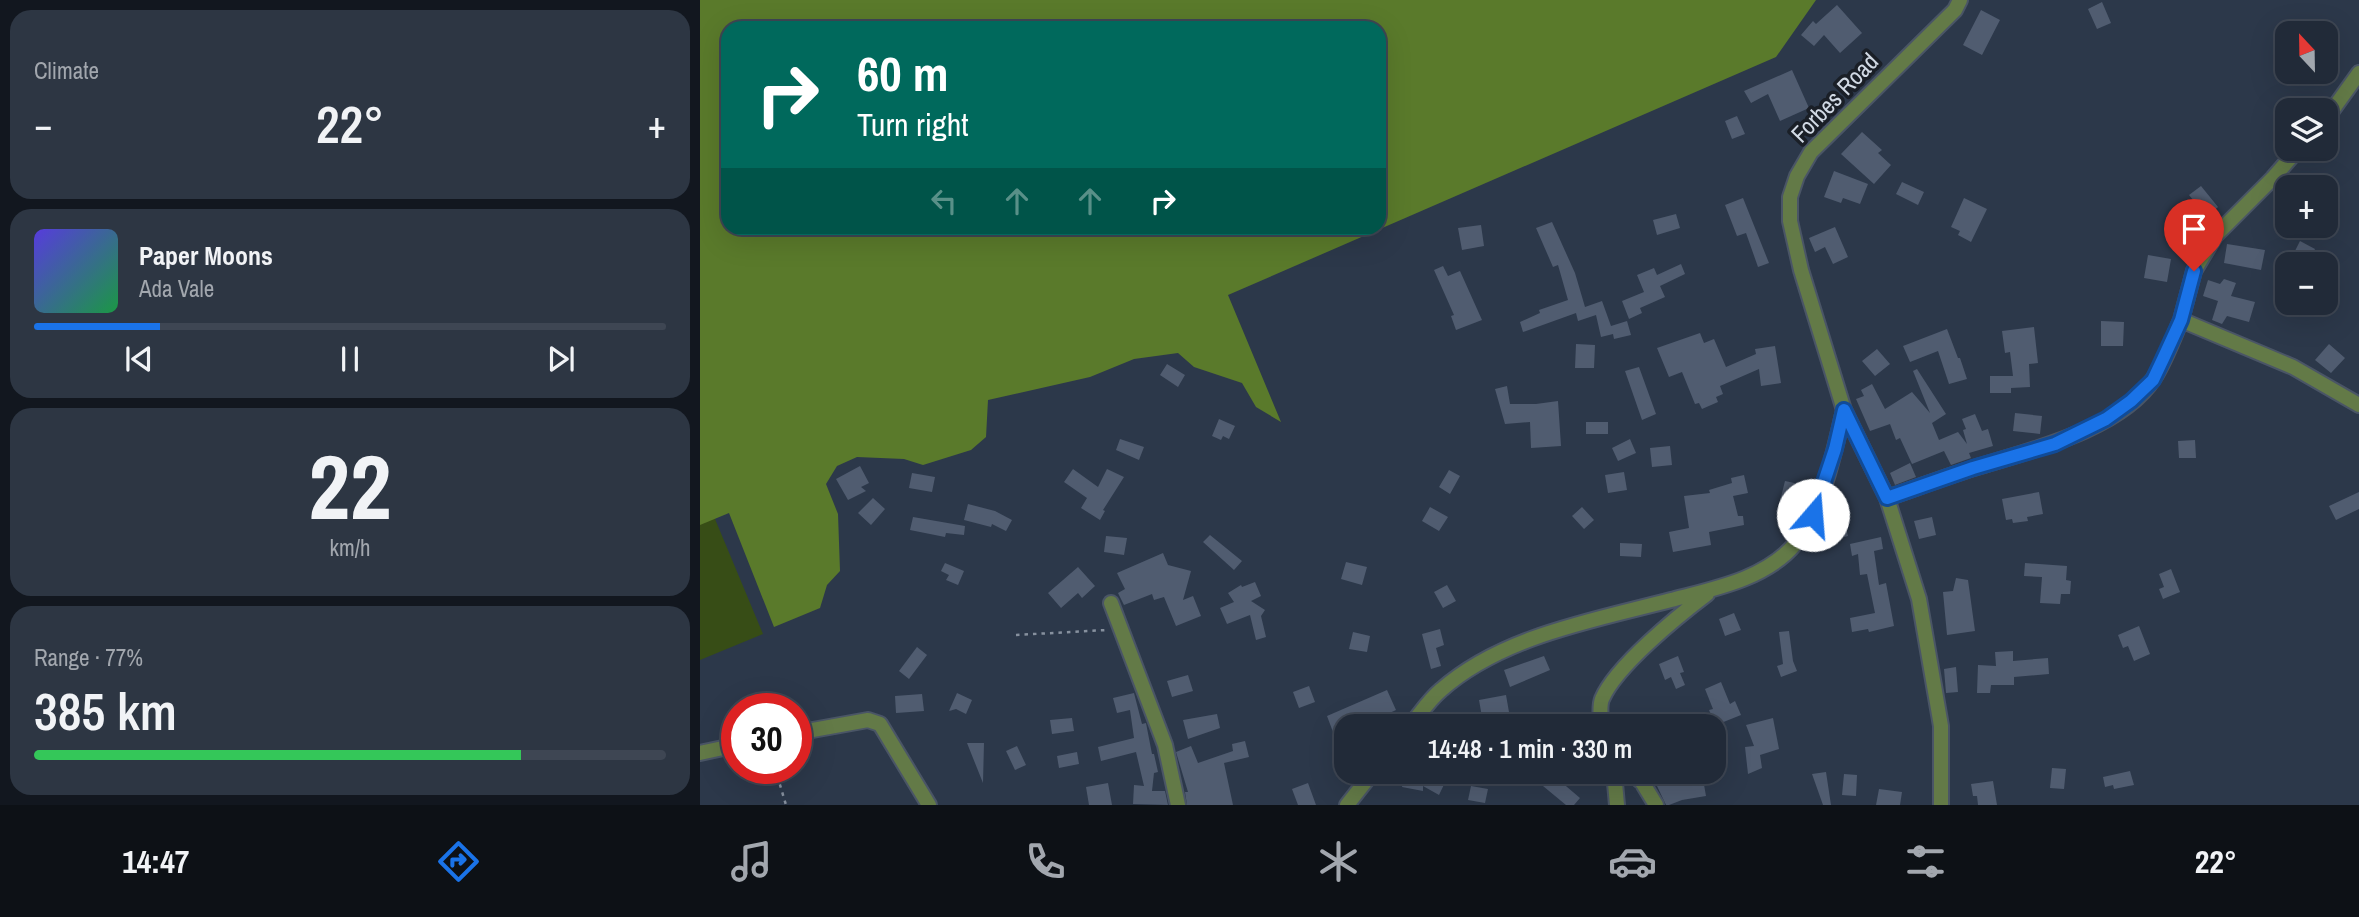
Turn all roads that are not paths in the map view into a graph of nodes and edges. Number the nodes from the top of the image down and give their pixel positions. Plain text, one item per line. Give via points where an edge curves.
1 (1960, 0) edge
2 (2359, 73) edge
3 (2338, 103) edge
4 (2288, 161) edge
5 (2181, 320) junction
6 (2359, 405) edge
7 (1844, 410) junction
8 (1887, 498) junction
9 (1713, 589) junction
10 (1111, 603) dead end
11 (1420, 714) edge
12 (1601, 714) edge
13 (812, 730) edge
14 (721, 748) edge
15 (700, 753) edge
16 (1364, 784) edge
17 (1615, 784) edge
18 (1643, 784) edge
19 (929, 805) edge
20 (1178, 805) edge
21 (1347, 805) edge
22 (1617, 805) edge
23 (1656, 805) edge
24 (1941, 805) edge

1 - 7 street, Forbes Road via 1811,152 1790,197 1790,221 1801,270
2 - 3 street
4 - 5 street via 2216,236 2194,271
5 - 6 street via 2292,367
5 - 8 street via 2153,380 2106,419 2055,444
7 - 8 street, Forbes Road
7 - 9 street via 1813,515 1795,544 1770,567
8 - 24 street, Forbes Road via 1919,598 1941,726
9 - 11 street via 1521,642 1472,666 1439,691
9 - 12 street via 1623,668 1601,700
10 - 20 street via 1165,746
13 - 19 street via 868,720 880,724
14 - 15 street
16 - 21 street
17 - 22 street
18 - 23 street

